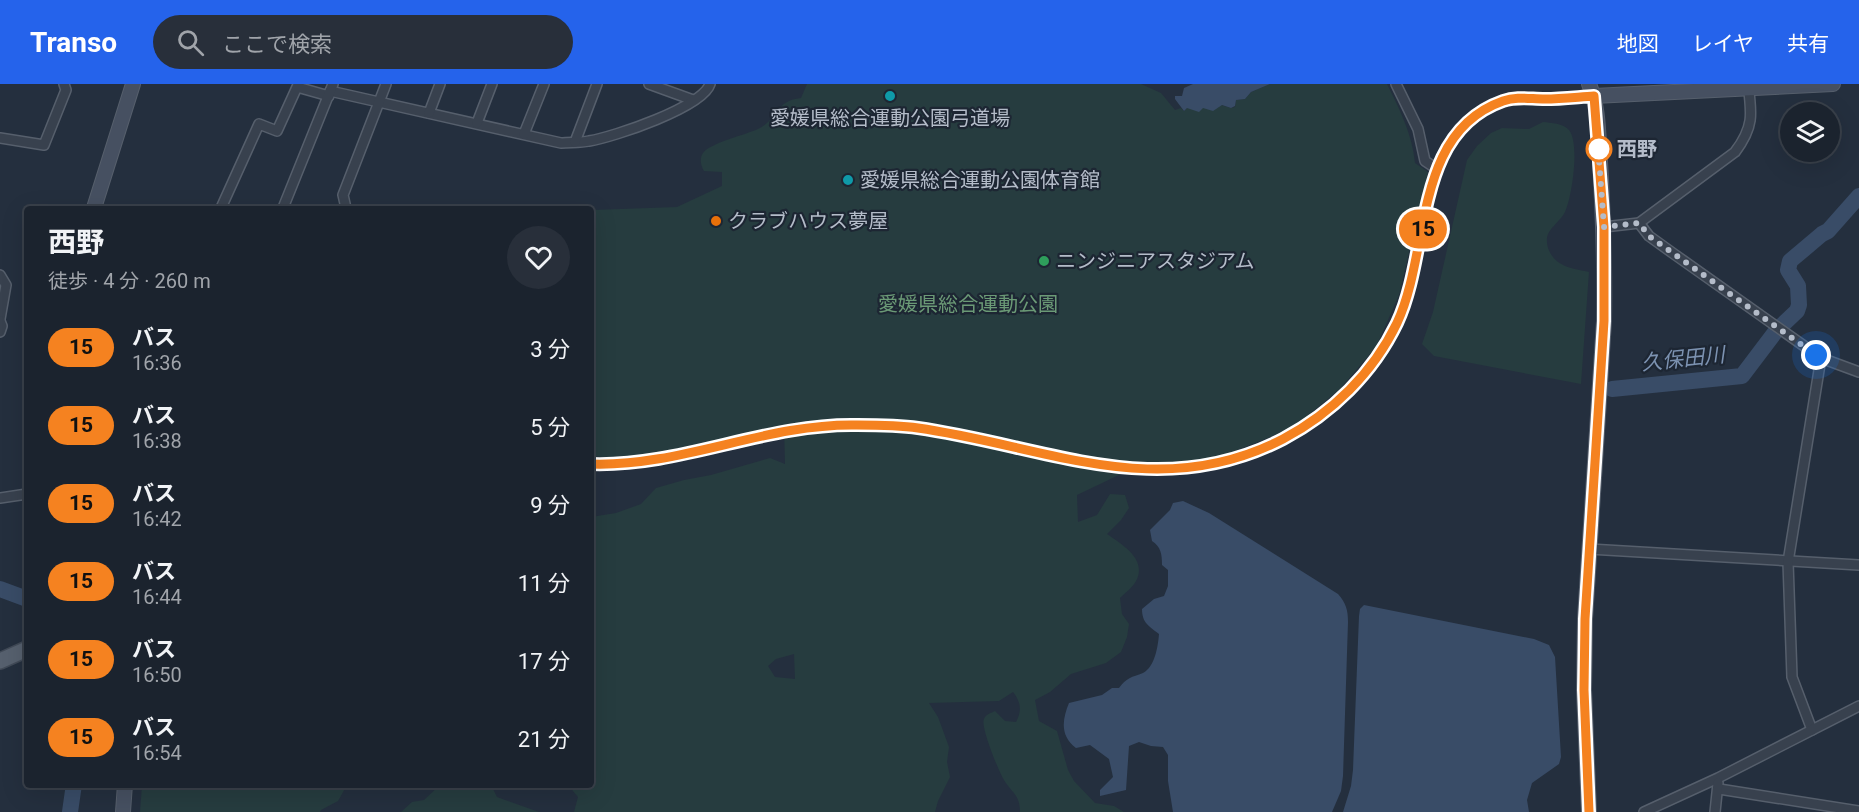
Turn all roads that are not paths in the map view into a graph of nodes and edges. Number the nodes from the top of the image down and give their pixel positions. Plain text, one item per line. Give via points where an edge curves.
1 (64, 84) edge
2 (133, 84) edge
3 (386, 84) edge
4 (440, 84) edge
5 (492, 84) edge
6 (544, 84) edge
7 (597, 84) edge
8 (649, 84) edge
9 (710, 84) edge
10 (1396, 84) edge
11 (1833, 84) edge
12 (1800, 85) edge
13 (1748, 87) edge
14 (331, 90) edge
15 (1593, 95) edge
16 (693, 100) junction
17 (379, 102) junction
18 (429, 113) junction
19 (477, 123) junction
20 (524, 134) junction
21 (0, 138) edge
22 (575, 142) junction
23 (1437, 169) dead end
24 (95, 206) edge
25 (222, 206) edge
26 (284, 206) edge
27 (346, 206) edge
28 (1639, 223) junction
29 (1604, 227) junction
30 (0, 274) edge
31 (0, 320) edge
32 (0, 333) edge
33 (1821, 358) junction
34 (1859, 372) edge
35 (24, 494) edge
36 (0, 498) edge
37 (1589, 549) junction
38 (1788, 562) junction
39 (1859, 565) edge
40 (24, 650) edge
41 (0, 661) edge
42 (1859, 706) edge
43 (1812, 730) junction
44 (1718, 778) junction
45 (125, 788) edge
46 (1719, 789) junction
47 (1859, 811) edge
48 (123, 812) edge
49 (1589, 812) edge
50 (1644, 812) edge
51 (1714, 812) edge

1 - 21 street via 66,90 44,146
2 - 24 street
3 - 17 street
4 - 18 street
5 - 19 street
6 - 20 street
7 - 22 street
8 - 16 street
9 - 16 street via 708,91
10 - 23 street via 1418,129 1425,161
11 - 12 street
12 - 13 street
13 - 15 street
13 - 28 street via 1751,124 1735,152
14 - 17 street
14 - 25 street via 297,87 277,131 259,124
14 - 26 street
15 - 29 street
16 - 22 street via 653,122
17 - 18 street
17 - 27 street via 343,195
18 - 19 street
19 - 20 street
20 - 22 street via 561,143
28 - 29 street
28 - 33 street via 1657,242
29 - 37 street via 1604,321
30 - 31 street via 6,285
31 - 32 street
33 - 34 street
33 - 38 street
35 - 36 street
37 - 38 street
37 - 49 street via 1584,690
38 - 39 street
38 - 43 street via 1791,677
40 - 41 main road
42 - 43 street
43 - 44 street
44 - 46 street
44 - 50 street
45 - 48 street
46 - 47 street
46 - 51 street

